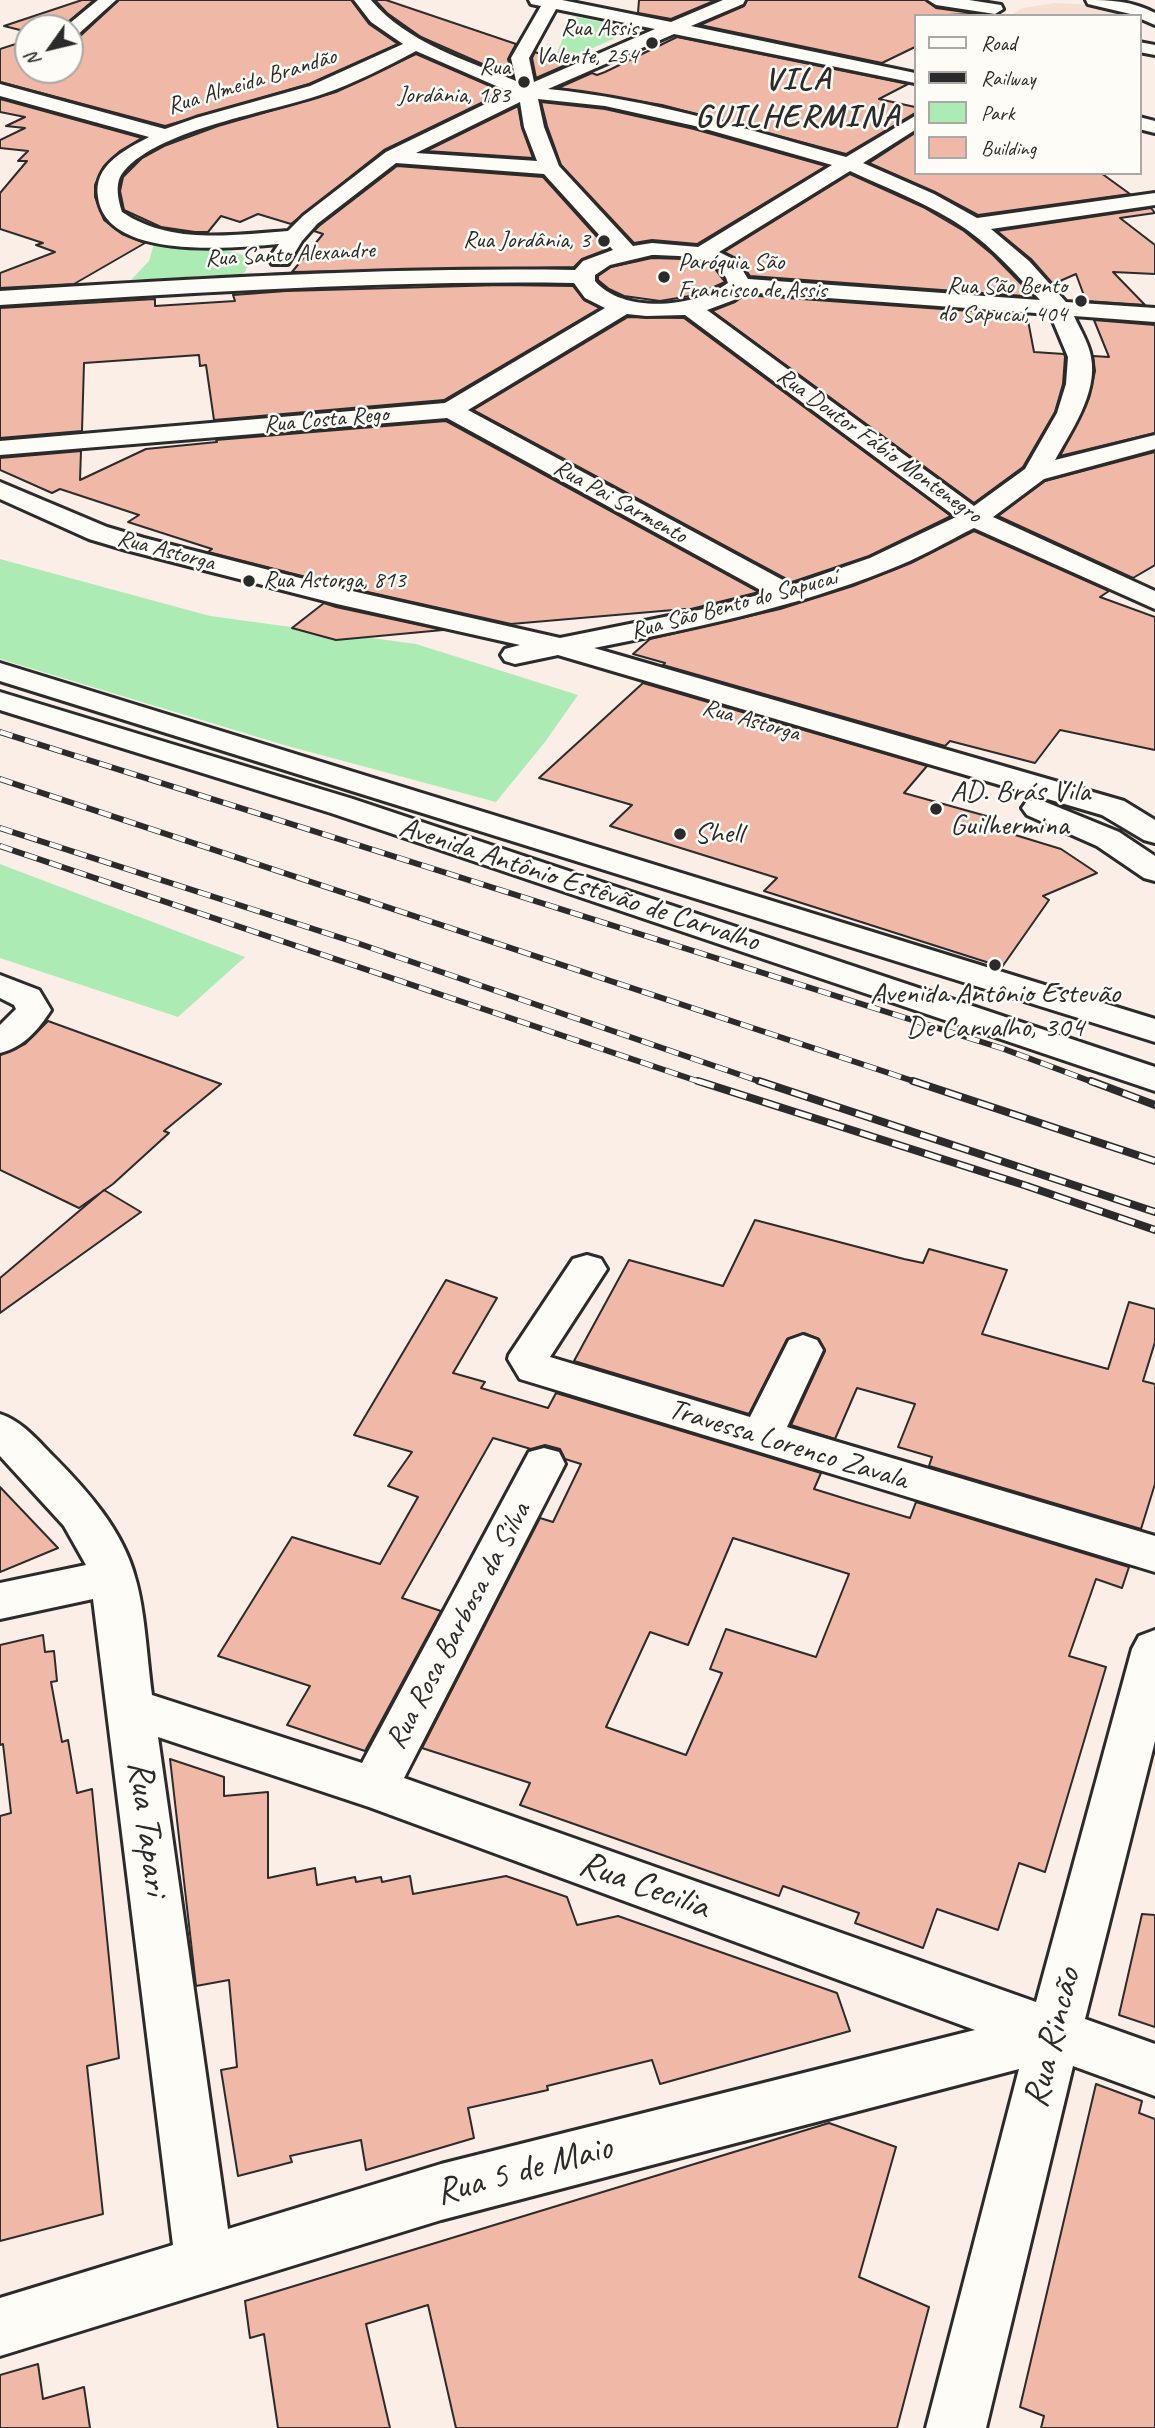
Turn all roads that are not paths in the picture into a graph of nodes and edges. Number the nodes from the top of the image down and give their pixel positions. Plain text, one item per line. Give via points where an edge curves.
1 (108, 0) edge
2 (362, 0) edge
3 (737, 0) edge
4 (936, 0) edge
5 (1094, 0) edge
6 (1102, 0) edge
7 (547, 1) edge
8 (997, 9) edge
9 (84, 20) edge
10 (1155, 20) edge
11 (676, 28) junction
12 (415, 44) junction
13 (511, 63) junction
14 (466, 65) junction
15 (563, 77) junction
16 (914, 78) edge
17 (1, 91) edge
18 (525, 92) junction
19 (605, 100) junction
20 (914, 123) edge
21 (164, 135) junction
22 (393, 156) junction
23 (850, 164) junction
24 (550, 168) junction
25 (1154, 200) edge
26 (974, 225) junction
27 (294, 237) junction
28 (627, 252) junction
29 (702, 254) junction
30 (125, 271) dead end
31 (584, 277) junction
32 (265, 281) junction
33 (739, 285) junction
34 (100, 292) junction
35 (0, 298) edge
36 (625, 306) junction
37 (690, 308) junction
38 (1059, 308) junction
39 (1155, 315) edge
40 (451, 410) junction
41 (1155, 442) edge
42 (0, 447) edge
43 (1035, 474) junction
44 (0, 489) edge
45 (974, 518) junction
46 (790, 595) junction
47 (337, 596) junction
48 (1155, 601) edge
49 (556, 645) junction
50 (515, 655) junction
51 (0, 672) edge
52 (0, 701) edge
53 (1113, 808) junction
54 (1155, 816) edge
55 (1155, 833) edge
56 (1155, 871) edge
57 (0, 985) edge
58 (1155, 1031) edge
59 (10, 1034) edge
60 (1155, 1079) edge
61 (587, 1269) dead end
62 (803, 1350) dead end
63 (0, 1430) edge
64 (761, 1437) junction
65 (544, 1464) dead end
66 (1155, 1554) edge
67 (113, 1577) junction
68 (0, 1601) edge
69 (1155, 1649) edge
70 (131, 1708) junction
71 (374, 1788) junction
72 (1054, 2035) junction
73 (1155, 2070) edge
74 (204, 2265) junction
75 (0, 2327) edge
76 (956, 2428) edge

1 - 9 main road
2 - 12 main road via 377,18
3 - 11 main road
4 - 8 main road
5 - 6 main road
6 - 10 main road
7 - 11 main road
7 - 13 main road
11 - 15 main road
11 - 16 main road
12 - 14 main road
12 - 21 main road, Rua Almeida Brandão via 326,87
13 - 14 main road
13 - 14 main road
13 - 15 main road
13 - 18 main road
14 - 18 main road
15 - 18 main road
15 - 19 main road via 580,82
17 - 21 main road
18 - 19 main road
18 - 22 main road
18 - 24 main road
19 - 23 main road, Rua São Bento do Sapucaí
20 - 23 main road
21 - 27 main road, Rua Almeida Brandão via 125,159 111,175 108,192 113,215 138,242
22 - 24 main road
22 - 27 main road
23 - 26 main road, Rua São Bento do Sapucaí
23 - 29 main road
24 - 28 main road
25 - 26 main road
26 - 38 main road, Rua São Bento do Sapucaí via 1021,266
27 - 32 main road
28 - 29 main road
28 - 31 main road via 597,262
29 - 33 main road via 732,267
30 - 34 main road
31 - 32 main road, Rua Santo Alexandre via 430,274
31 - 36 main road via 593,293
32 - 34 main road, Rua Santo Alexandre
33 - 37 main road via 722,299
33 - 38 main road
34 - 35 main road, Rua Santo Alexandre
36 - 37 main road
36 - 40 main road, Rua Costa Rego
37 - 45 main road, Rua Doutor Fábio Montenegro
38 - 39 main road
38 - 43 main road, Rua São Bento do Sapucaí via 1080,357 1078,384 1069,413
40 - 42 main road, Rua Costa Rego
40 - 46 main road, Rua Pai Sarmento
41 - 43 main road
43 - 45 main road, Rua São Bento do Sapucaí
44 - 47 main road, Rua Astorga via 98,533
45 - 46 main road, Rua São Bento do Sapucaí via 880,564
45 - 48 main road, Rua Doutor Fábio Montenegro
46 - 49 main road, Rua São Bento do Sapucaí via 706,617
47 - 49 main road, Rua Astorga
47 - 50 main road, Rua Astorga via 417,631
49 - 50 main road, Rua São Bento do Sapucaí
49 - 53 main road, Rua Astorga
50 - 56 main road, Rua Astorga via 920,768 1072,822 1108,839
51 - 58 main road, Avenida Antônio Estêvão de Carvalho
52 - 60 main road, Avenida Antônio Estêvão de Carvalho via 342,806
53 - 54 main road
53 - 55 main road, Rua Astorga
57 - 59 main road via 27,998 34,1010
61 - 64 main road, Travessa Lorenco Zavala via 530,1354 535,1368
62 - 64 main road
63 - 67 main road, Rua Tapari via 80,1511
64 - 66 main road, Travessa Lorenco Zavala
65 - 71 main road, Rua Rosa Barbosa da Silva
67 - 68 main road
67 - 70 main road, Rua Tapari
69 - 72 main road, Rua Rincão
70 - 71 main road, Rua Cecilia
70 - 74 main road, Rua Tapari
71 - 72 main road, Rua Cecilia
72 - 73 main road, Rua Cecilia
72 - 74 main road, Rua 5 de Maio via 441,2192
72 - 76 main road, Rua Rincão
74 - 75 main road, Rua 5 de Maio

